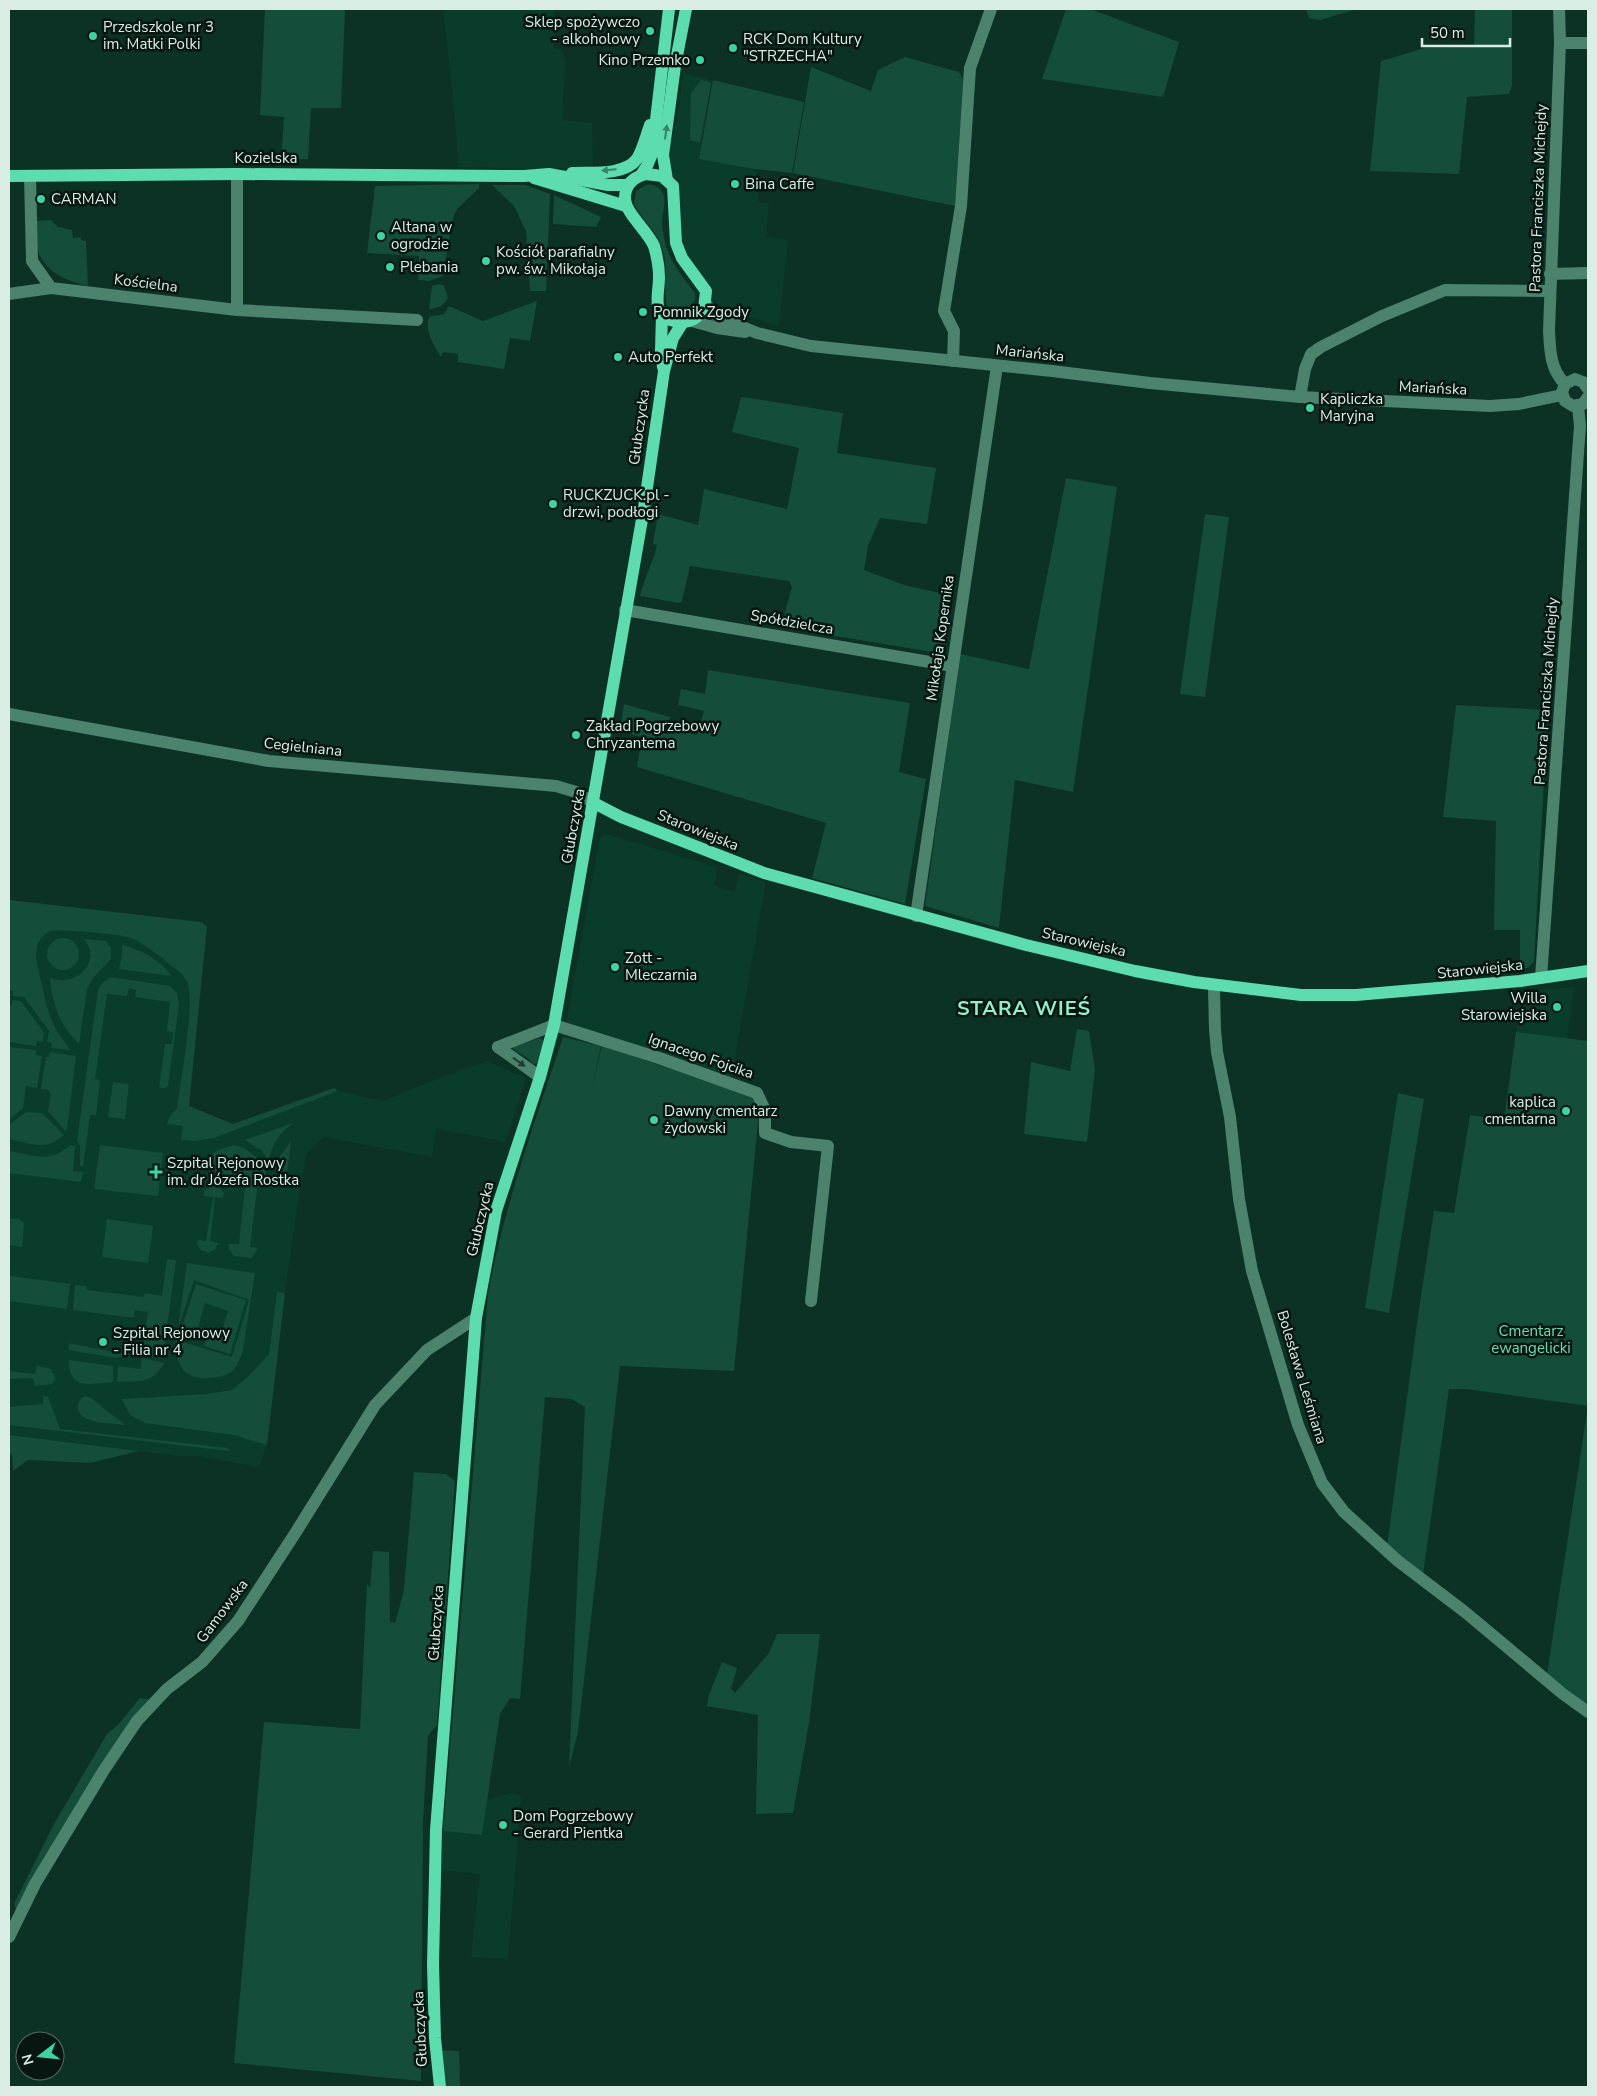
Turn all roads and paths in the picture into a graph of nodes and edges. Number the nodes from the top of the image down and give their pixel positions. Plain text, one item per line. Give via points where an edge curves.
1 (669, 9) edge
2 (686, 9) edge
3 (991, 9) edge
4 (1559, 9) edge
5 (1560, 43) junction
6 (1588, 43) edge
7 (656, 110) junction
8 (237, 174) junction
9 (549, 174) junction
10 (641, 175) junction
11 (9, 176) edge
12 (30, 176) junction
13 (524, 176) junction
14 (667, 180) junction
15 (628, 185) junction
16 (626, 206) junction
17 (1588, 273) edge
18 (1550, 274) junction
19 (51, 288) junction
20 (1550, 291) junction
21 (9, 294) edge
22 (706, 304) junction
23 (237, 310) junction
24 (662, 315) junction
25 (417, 320) dead end
26 (687, 322) junction
27 (757, 333) junction
28 (953, 361) junction
29 (997, 366) junction
30 (664, 371) junction
31 (1588, 389) edge
32 (1564, 390) junction
33 (1300, 397) junction
34 (1588, 397) edge
35 (1578, 406) junction
36 (625, 610) junction
37 (952, 666) junction
38 (9, 714) edge
39 (594, 803) junction
40 (916, 916) junction
41 (1588, 971) edge
42 (1541, 978) junction
43 (1214, 990) dead end
44 (554, 1025) junction
45 (540, 1077) junction
46 (811, 1301) dead end
47 (476, 1318) junction
48 (1588, 1712) edge
49 (9, 1937) edge
50 (440, 2087) edge

1 - 7 main road
14 -> 2 main road via 663,156
3 - 28 street via 970,68 961,206 944,311 954,331
4 - 5 street, Pastora Franciszka Michejdy
5 - 6 street
5 - 18 street, Pastora Franciszka Michejdy
7 -> 9 main road via 640,152 630,166 618,170
7 - 10 main road via 652,154
8 - 12 main road, Kozielska
8 - 13 main road, Kozielska
8 - 23 street
9 - 13 main road, Kozielska
9 - 15 main road, Kozielska via 608,185
10 - 14 main road via 657,174
10 - 15 main road
11 - 12 main road, Kozielska
12 - 19 street via 32,261
13 - 16 main road, Kozielska
14 - 22 main road via 674,192 676,244 687,266 706,291
15 - 16 main road
16 - 24 main road, Głubczycka via 645,230 655,251 659,276 656,303
17 - 18 street
18 - 20 street, Pastora Franciszka Michejdy
19 - 21 street, Kościelna
19 - 23 street, Kościelna
20 - 32 street, Pastora Franciszka Michejdy via 1551,355
20 - 33 street via 1445,290 1382,316 1311,354 1306,363
22 - 26 main road, Głubczycka via 699,316
22 - 27 street, Mariańska via 714,314
23 - 25 street, Kościelna
24 - 26 main road
24 - 30 main road, Głubczycka
26 - 27 street, Mariańska
26 - 30 main road, Głubczycka via 673,338
27 - 28 street, Mariańska via 811,346
28 - 29 street, Mariańska
29 - 33 street, Mariańska
29 - 37 street, Mikołaja Kopernika
30 - 36 main road, Głubczycka
31 - 32 street, Mariańska via 1585,383 1573,380
32 - 33 street, Mariańska via 1500,406
32 - 35 street via 1567,403
34 - 35 street
35 - 42 street, Pastora Franciszka Michejdy via 1580,426
36 - 37 street, Spółdzielcza
36 - 39 main road, Głubczycka
37 - 40 street, Mikołaja Kopernika
38 - 39 street, Cegielniana via 269,760 556,786 576,792
39 - 40 main road, Starowiejska via 621,817 746,866
39 - 44 main road, Głubczycka
40 - 42 main road, Starowiejska via 1135,971 1300,995 1383,993
41 - 42 main road, Starowiejska
43 - 48 street, Bolesława Leśmiana via 1217,1052 1230,1117 1252,1271 1298,1425 1322,1483 1344,1512 1398,1561
44 - 45 main road, Głubczycka
44 -> 45 street via 498,1047
44 - 46 street, Ignacego Fojcika via 757,1093 765,1110 765,1132 790,1142 828,1146
45 - 47 main road, Głubczycka via 496,1211
47 - 49 street, Gamowska via 427,1350 375,1405 238,1621 202,1662 167,1690 137,1721 45,1868
47 - 50 main road, Głubczycka via 436,1830 433,1964

